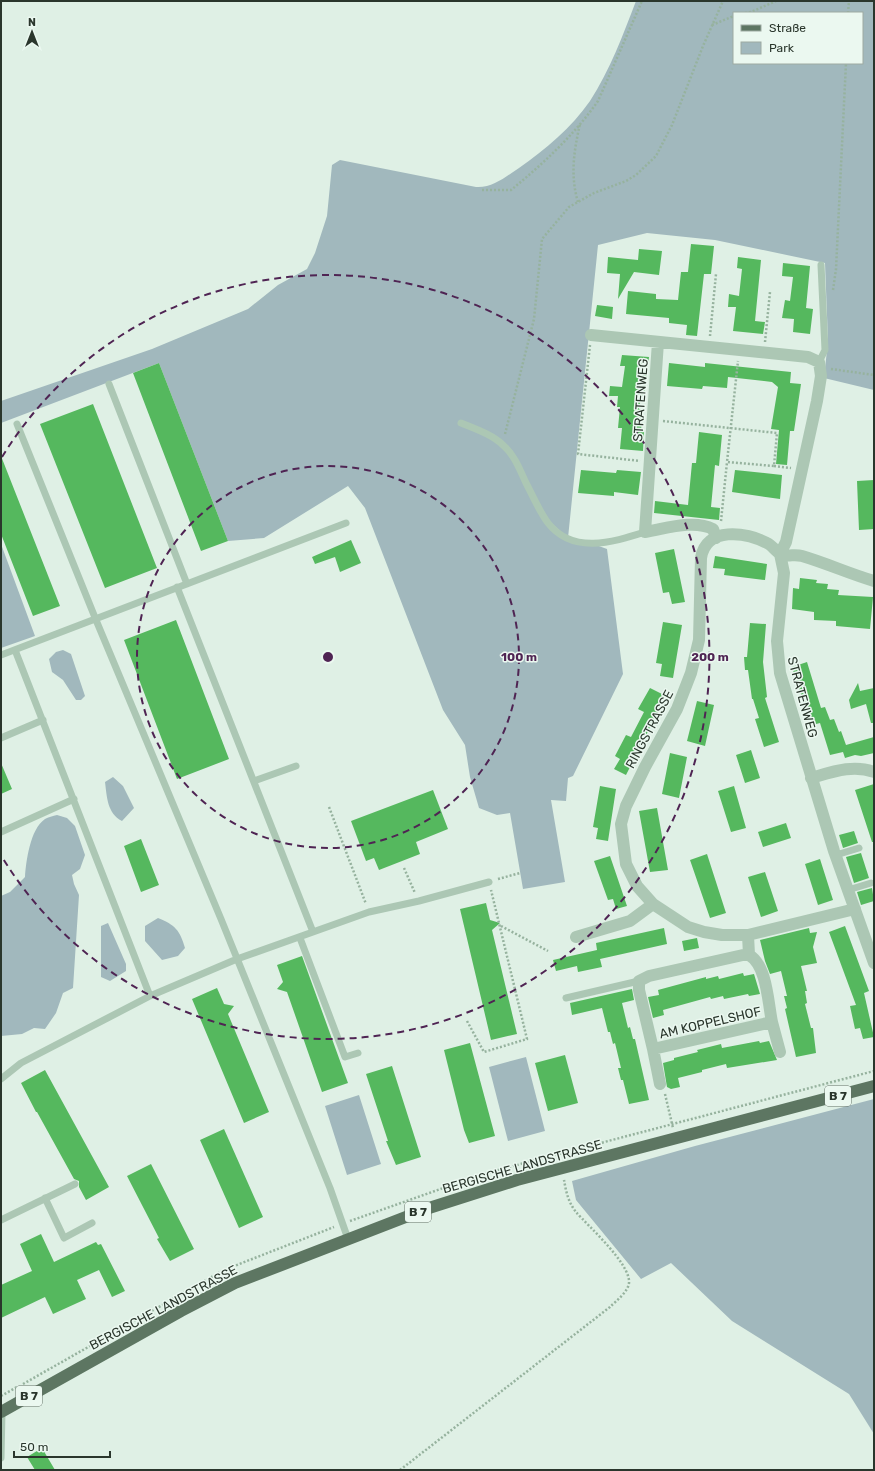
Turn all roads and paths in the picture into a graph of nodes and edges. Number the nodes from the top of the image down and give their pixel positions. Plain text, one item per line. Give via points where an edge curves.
1 (642, 1) edge
2 (723, 1) edge
3 (776, 1) edge
4 (849, 1) edge
5 (751, 12) edge
6 (848, 12) edge
7 (733, 16) edge
8 (712, 26) junction
9 (846, 64) edge
10 (580, 124) junction
11 (482, 190) dead end
12 (578, 202) junction
13 (821, 265) dead end
14 (716, 274) dead end
15 (770, 292) dead end
16 (823, 307) junction
17 (591, 335) joint
18 (658, 342) junction
19 (710, 347) junction
20 (740, 350) junction
21 (764, 352) junction
22 (820, 365) junction
23 (874, 375) edge
24 (109, 384) dead end
25 (653, 419) junction
26 (461, 423) dead end
27 (17, 424) dead end
28 (731, 428) junction
29 (502, 445) junction
30 (650, 462) junction
31 (727, 462) junction
32 (774, 466) junction
33 (802, 470) junction
34 (346, 523) dead end
35 (644, 532) junction
36 (720, 536) junction
37 (780, 554) junction
38 (874, 581) edge
39 (187, 584) junction
40 (177, 587) junction
41 (96, 620) junction
42 (15, 650) junction
43 (1, 655) edge
44 (43, 720) junction
45 (1, 738) edge
46 (296, 766) dead end
47 (874, 772) edge
48 (811, 778) junction
49 (254, 781) junction
50 (74, 799) junction
51 (329, 807) dead end
52 (1, 832) edge
53 (859, 848) dead end
54 (836, 855) junction
55 (404, 868) dead end
56 (520, 873) dead end
57 (490, 882) joint
58 (871, 883) dead end
59 (848, 890) junction
60 (494, 900) dead end
61 (419, 901) junction
62 (653, 904) junction
63 (855, 910) junction
64 (369, 912) junction
65 (501, 925) junction
66 (313, 932) junction
67 (748, 935) junction
68 (576, 937) dead end
69 (300, 938) junction
70 (548, 950) dead end
71 (749, 955) junction
72 (237, 959) junction
73 (874, 963) edge
74 (639, 981) junction
75 (150, 996) junction
76 (566, 998) dead end
77 (467, 1021) dead end
78 (772, 1022) junction
79 (653, 1049) junction
80 (780, 1052) dead end
81 (358, 1053) dead end
82 (1, 1079) edge
83 (660, 1084) joint
84 (874, 1086) edge
85 (672, 1123) dead end
86 (561, 1168) junction
87 (75, 1184) dead end
88 (44, 1198) junction
89 (1, 1220) edge
90 (92, 1223) dead end
91 (348, 1239) junction
92 (2, 1411) edge
93 (1, 1458) edge
94 (400, 1470) edge

1 - 10 path via 598,100
2 - 8 path
3 - 5 path
4 - 6 path
7 - 8 path
8 - 12 path via 672,125 656,156 636,175
9 - 16 path via 836,269 833,289
10 - 11 path via 511,190
10 - 12 path via 573,167 574,189
12 - 29 path via 560,216 542,239 534,318
13 - 16 lane
14 - 19 path
15 - 21 path
16 - 22 lane via 825,350
17 - 18 street, STRATENWEG
17 - 30 path via 578,454
18 - 19 street, STRATENWEG
18 - 25 street, STRATENWEG
19 - 20 street, STRATENWEG
20 - 21 street, STRATENWEG
20 - 28 path
21 - 22 street, STRATENWEG via 808,357
22 - 23 path
22 - 33 street via 817,401
24 - 39 lane
25 - 28 path
25 - 30 street, STRATENWEG
26 - 29 lane
27 - 41 lane
28 - 31 path
28 - 32 path via 777,433
29 - 35 lane via 516,461 548,523 567,538 592,544 610,542
30 - 35 street, STRATENWEG
31 - 32 path
31 - 36 path
32 - 33 path
33 - 37 street via 786,542
34 - 39 lane
35 - 36 street via 698,525 713,529
36 - 37 street via 741,534 758,539 775,548
36 - 62 street, RINGSTRASSE via 702,550 699,640 691,673 678,708 631,792 621,824 626,864 637,886
37 - 38 street via 800,556
37 - 48 street, STRATENWEG via 784,573 777,641 780,673
39 - 40 lane
40 - 41 lane
40 - 49 lane
41 - 42 lane
41 - 72 lane
42 - 43 lane
42 - 44 lane
44 - 45 lane
44 - 50 lane
46 - 49 lane
47 - 48 street via 858,768 846,769
48 - 54 street, STRATENWEG
49 - 66 lane
50 - 52 lane
50 - 75 lane
51 - 64 path
53 - 54 lane
54 - 59 street, STRATENWEG
55 - 61 path
56 - 57 path
57 - 61 lane
58 - 59 lane
59 - 63 street, STRATENWEG
60 - 65 path
61 - 64 lane
62 - 67 street, RINGSTRASSE via 688,927 722,935
62 - 68 street via 630,920
63 - 67 street, RINGSTRASSE
63 - 73 street, STRATENWEG
64 - 66 lane
65 - 70 path
65 - 77 path via 527,1039 484,1052
66 - 69 lane
67 - 71 street
69 - 72 lane
69 - 81 lane via 345,1057
71 - 74 street via 649,976
71 - 78 street, AM KOPPELSHOF via 761,967
72 - 75 lane
72 - 91 lane
74 - 76 lane
74 - 79 street, AM KOPPELSHOF
75 - 82 lane via 21,1063
78 - 79 street, AM KOPPELSHOF
78 - 80 street, AM KOPPELSHOF
79 - 83 street, AM KOPPELSHOF
83 - 85 path
84 - 86 main road, BERGISCHE LANDSTRASSE / B 7
86 - 91 main road, BERGISCHE LANDSTRASSE / B 7 via 471,1194
86 - 94 path via 566,1194 575,1211 600,1236 626,1272 629,1284 610,1307
87 - 88 lane
88 - 89 lane
88 - 90 lane via 64,1238
91 - 92 main road, BERGISCHE LANDSTRASSE / B 7 via 222,1289
92 - 93 lane

